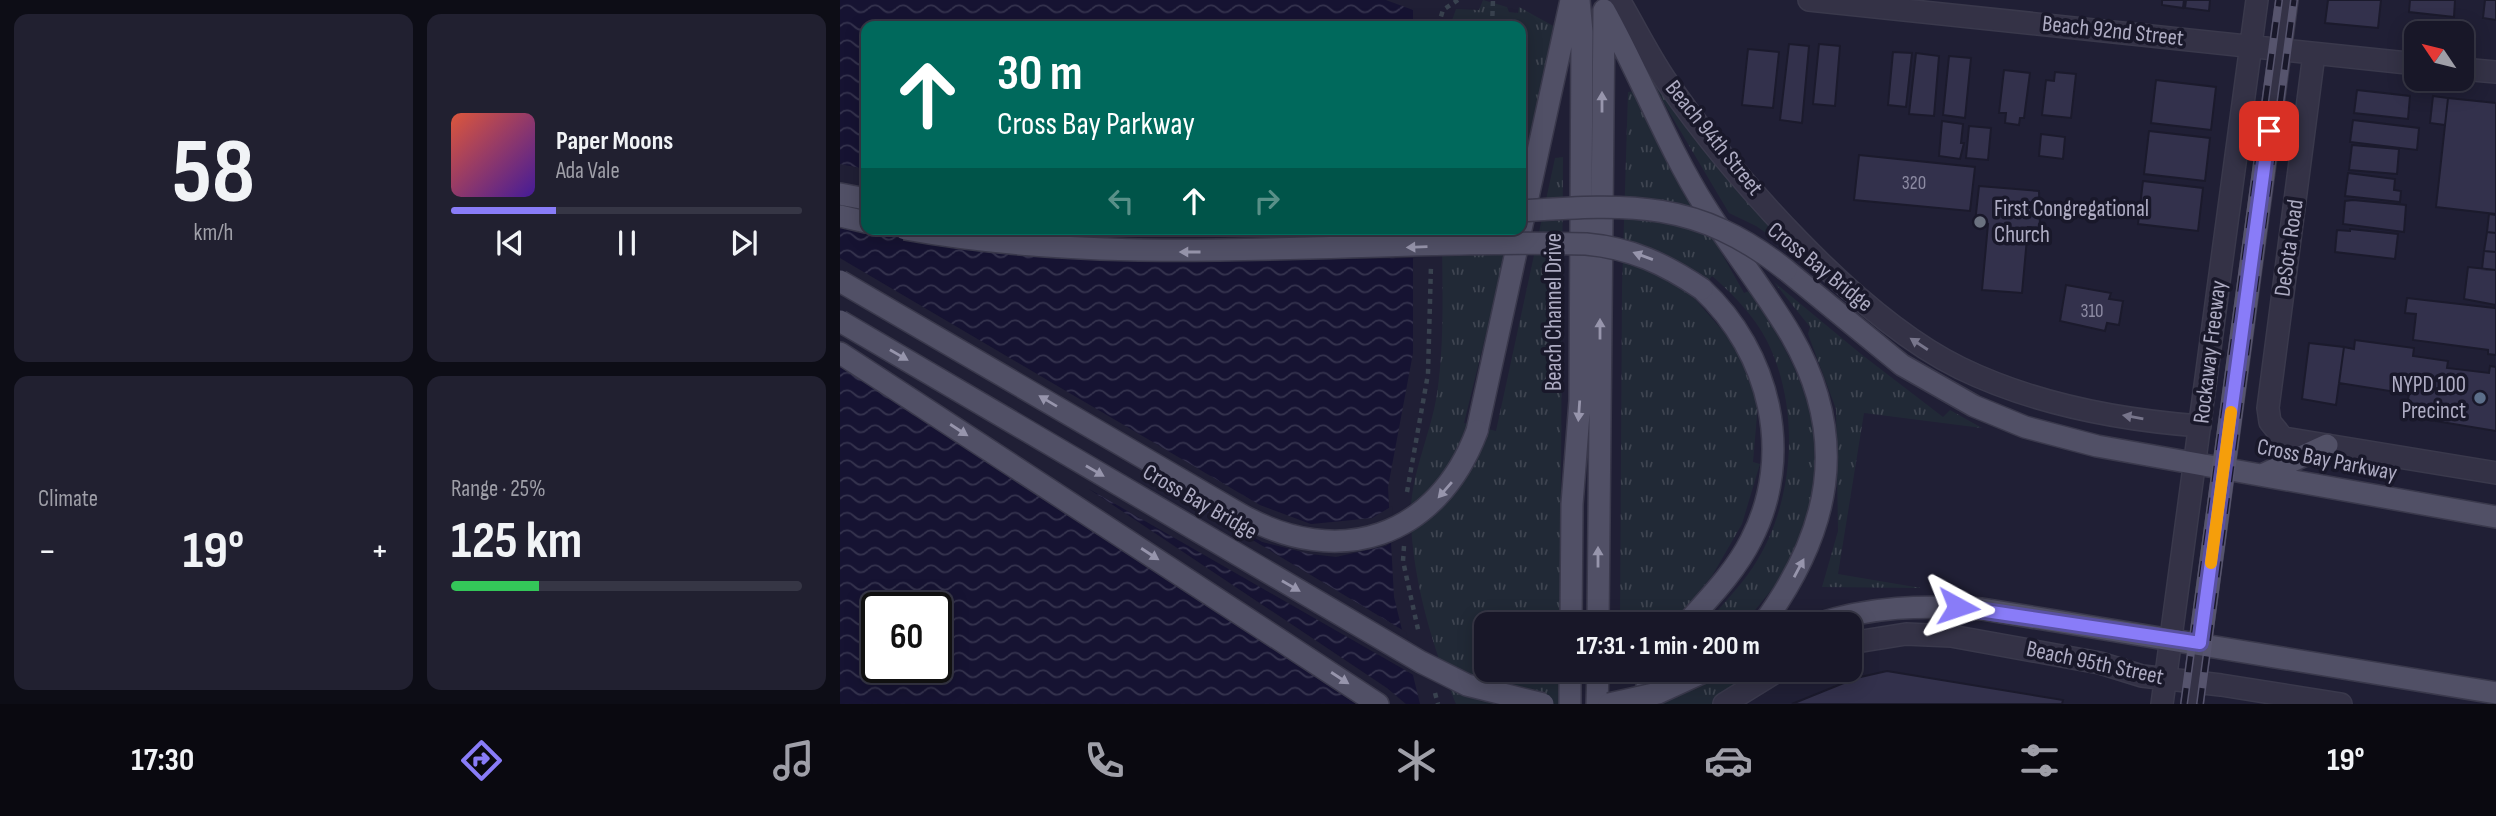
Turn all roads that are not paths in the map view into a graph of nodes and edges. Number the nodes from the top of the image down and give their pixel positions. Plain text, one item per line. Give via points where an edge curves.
1 (1571, 0) edge
2 (1579, 0) edge
3 (1809, 0) edge
4 (2257, 0) edge
5 (2287, 0) edge
6 (1609, 3) edge
7 (2251, 45) junction
8 (2280, 50) junction
9 (2314, 54) junction
10 (2404, 63) edge
11 (2474, 70) edge
12 (2496, 72) edge
13 (840, 194) edge
14 (861, 198) edge
15 (1526, 206) edge
16 (1526, 211) edge
17 (840, 216) edge
18 (861, 221) edge
19 (948, 235) edge
20 (1520, 235) edge
21 (840, 281) edge
22 (840, 321) edge
23 (840, 353) edge
24 (2200, 426) junction
25 (2065, 439) joint
26 (2327, 445) junction
27 (2196, 462) junction
28 (2224, 468) junction
29 (2496, 473) edge
30 (2262, 475) junction
31 (2496, 517) edge
32 (1571, 612) edge
33 (1598, 612) edge
34 (1697, 612) edge
35 (1770, 612) edge
36 (1862, 614) edge
37 (2172, 639) junction
38 (1862, 641) edge
39 (2200, 643) junction
40 (2166, 679) junction
41 (1570, 682) edge
42 (1598, 682) edge
43 (1649, 682) edge
44 (1682, 682) edge
45 (1760, 682) edge
46 (2194, 682) junction
47 (2496, 693) edge
48 (1378, 704) edge
49 (1543, 704) edge
50 (1570, 704) edge
51 (1597, 704) edge
52 (1609, 704) edge
53 (1641, 704) edge
54 (1724, 704) edge
55 (2162, 704) edge
56 (2192, 704) edge
57 (2341, 704) edge

1 -> 15 main road, bridge
2 -> 32 main road, Beach Channel Drive via 1580,401 1572,504
3 - 7 street, Beach 92nd Street
4 - 7 street, Rockaway Freeway
5 - 8 street, Rockaway Freeway
24 -> 6 street, Beach 94th Street via 2068,406 2018,392 1958,367 1904,334 1825,265 1722,151
33 -> 6 main road, Beach Channel Drive
35 -> 6 main road via 1802,563 1820,516 1827,449 1819,403 1791,334 1705,207
7 - 8 street, Beach 92nd Street
7 - 24 street, Rockaway Freeway
8 - 9 street, Beach 92nd Street
8 - 28 street, Rockaway Freeway
9 - 10 street, Beach 92nd Street
9 - 26 street, DeSota Road via 2267,408 2270,422 2283,438
11 - 12 street
13 - 14 main road
16 - 25 main road, Cross Bay Bridge, bridge via 1597,206 1669,212 1731,232 1786,270 1902,365 1973,406
17 - 18 main road
34 -> 19 main road, bridge via 1727,578 1752,539 1771,478 1774,437 1765,386 1725,313 1702,289 1648,257 1587,244 1136,252 1027,246
20 -> 21 main road, bridge via 1477,431 1465,462 1450,486 1414,517 1383,532 1347,541 1291,537 1257,524
22 -> 49 main road, Cross Bay Bridge, bridge via 1421,662 1467,685
23 -> 48 main road
24 - 27 street, Rockaway Freeway
24 - 28 street
25 - 27 main road, Cross Bay Parkway
26 - 29 street
26 - 30 main road
27 - 28 main road, Cross Bay Parkway
27 - 37 street, Rockaway Freeway
28 - 30 main road, Cross Bay Parkway
28 - 39 street, Rockaway Freeway
30 - 31 main road, Cross Bay Parkway
36 - 37 main road via 1927,606 1982,609
37 - 39 main road
37 - 40 street, Rockaway Freeway
38 - 40 street, Beach 95th Street via 1906,634 1951,636
39 - 46 street, Rockaway Freeway
39 - 47 main road
40 - 46 street, Beach 95th Street
40 - 55 street, Rockaway Freeway
41 - 50 main road
42 - 51 main road
43 - 53 main road
44 - 52 main road, bridge via 1658,693
45 - 54 street
46 - 56 street, Rockaway Freeway
46 - 57 street, Beach 95th Street

